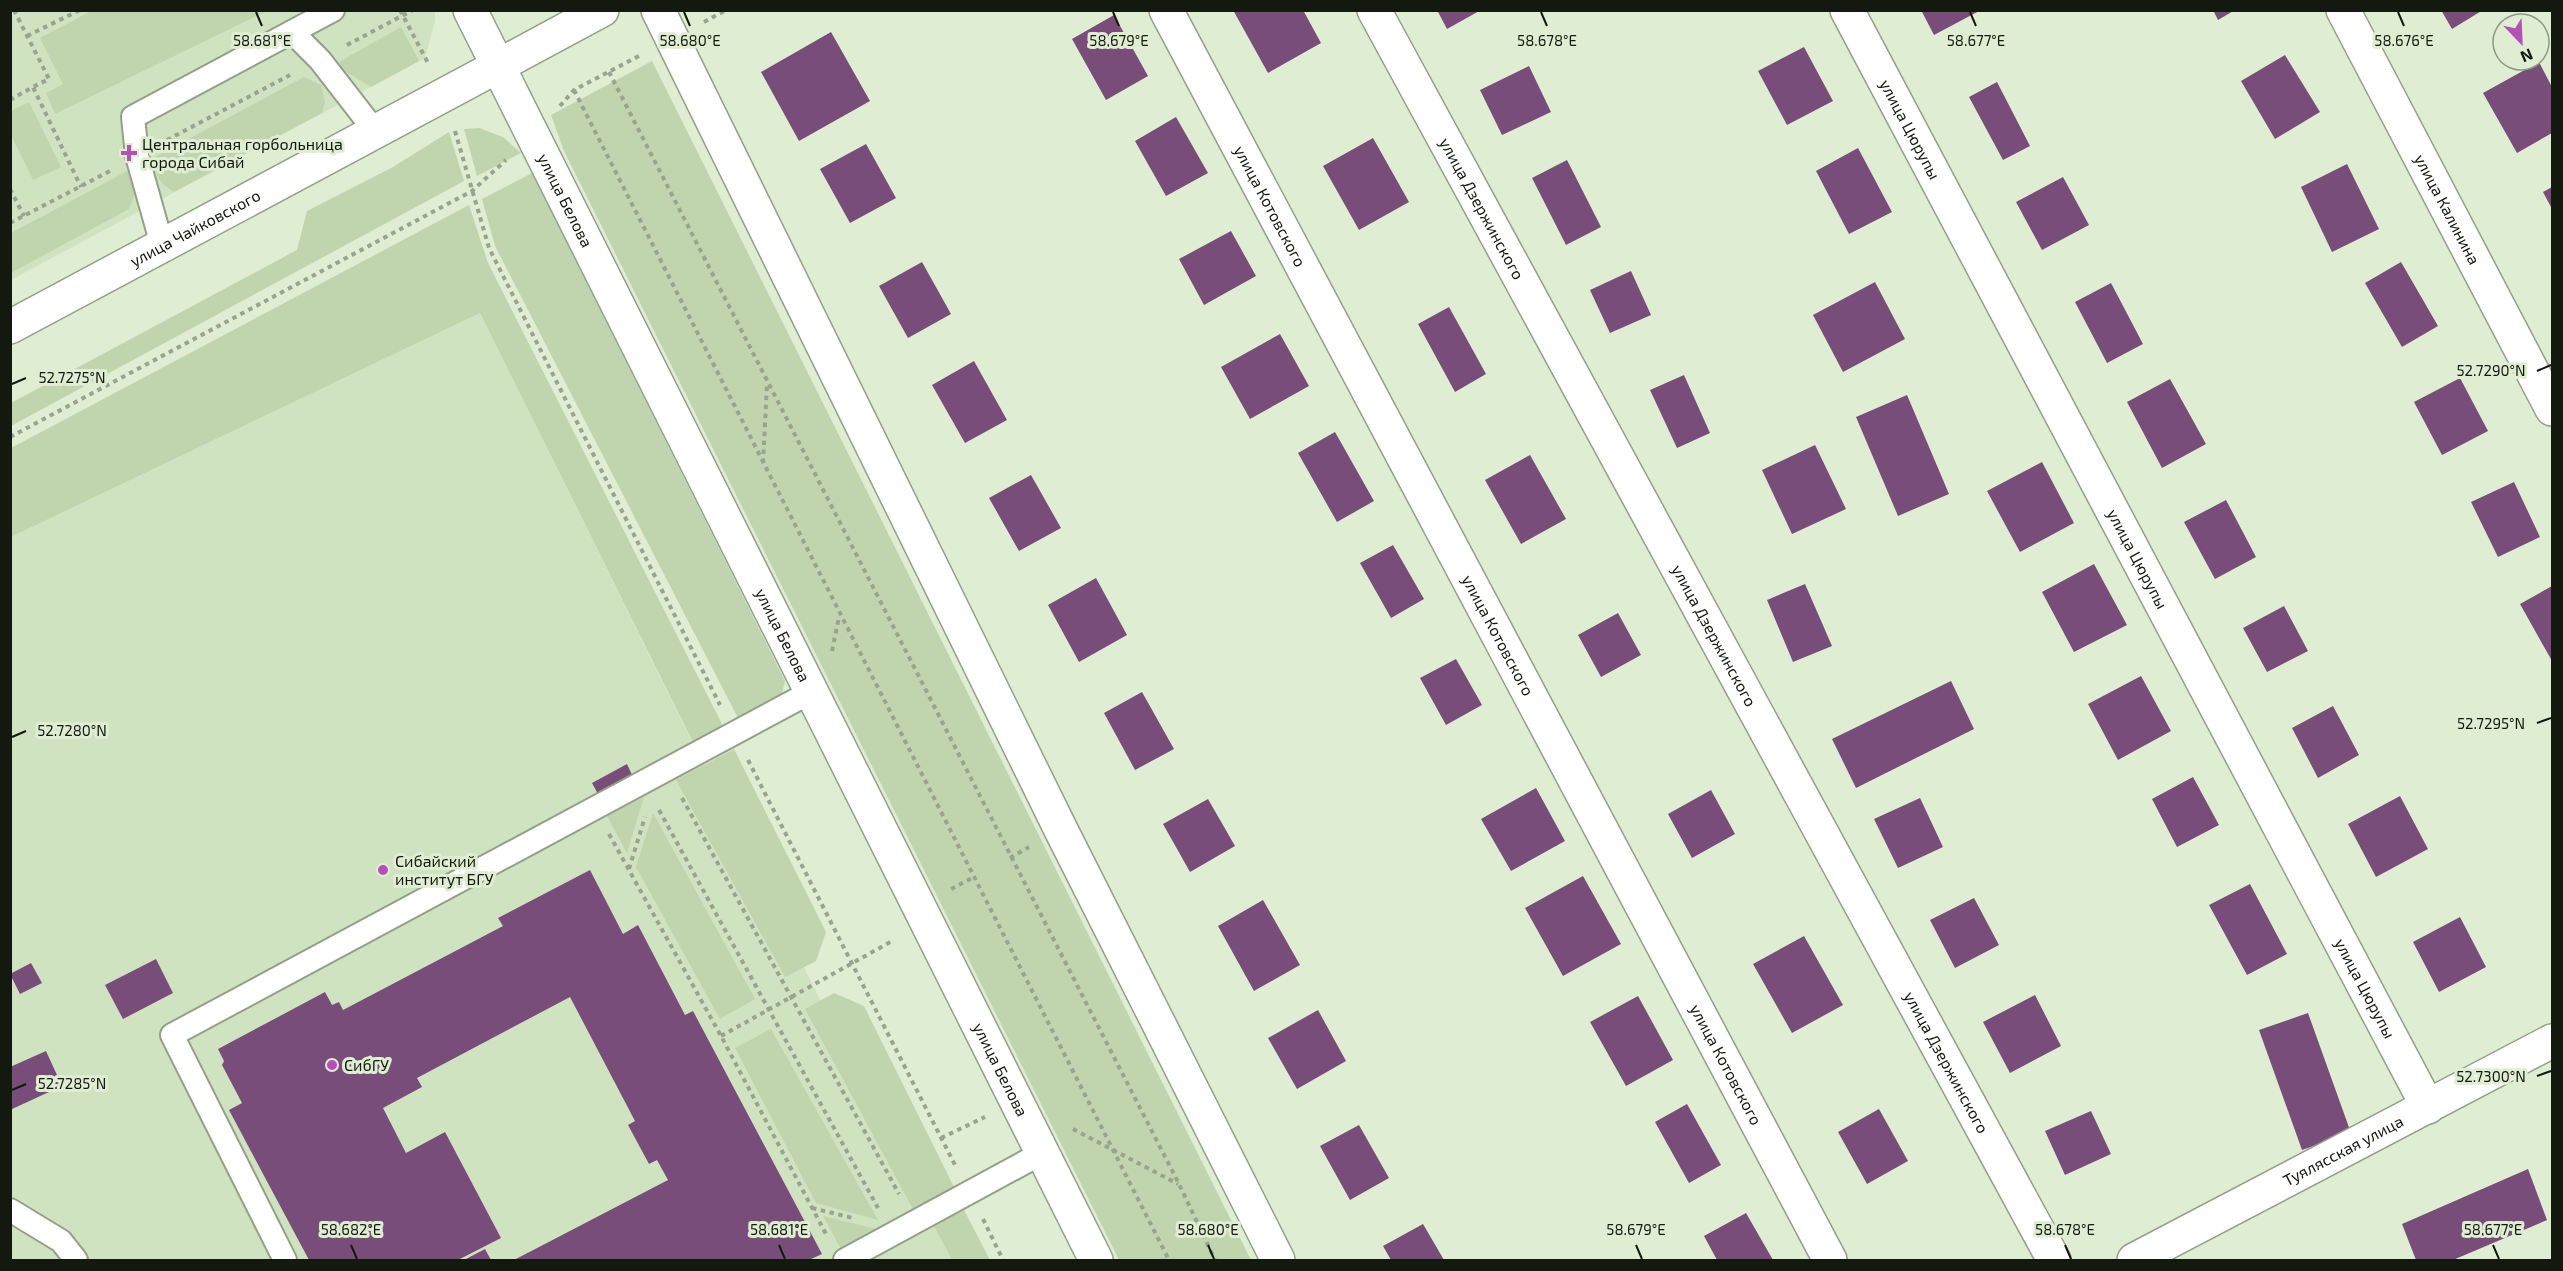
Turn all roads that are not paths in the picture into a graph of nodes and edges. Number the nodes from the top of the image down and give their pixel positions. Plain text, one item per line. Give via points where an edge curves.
1 (333, 10) edge
2 (470, 10) edge
3 (602, 10) edge
4 (1166, 10) edge
5 (1374, 10) edge
6 (1848, 10) edge
7 (2343, 10) edge
8 (665, 25) edge
9 (292, 33) junction
10 (498, 66) junction
11 (375, 131) junction
12 (162, 245) junction
13 (10, 327) edge
14 (2553, 409) edge
15 (811, 692) junction
16 (2553, 1041) edge
17 (2428, 1107) junction
18 (1042, 1153) junction
19 (10, 1210) edge
20 (76, 1260) edge
21 (285, 1260) edge
22 (845, 1260) edge
23 (1096, 1260) edge
24 (1278, 1260) edge
25 (1830, 1260) edge
26 (2054, 1260) edge
27 (2134, 1260) edge

1 - 9 lane
2 - 10 street, улица Белова
3 - 10 street, улица Чайковского
4 - 25 street, улица Котовского
5 - 26 street, улица Дзержинского
6 - 17 street, улица Цюрупы
7 - 14 street, улица Калинина
8 - 24 street
9 - 11 lane via 320,60
9 - 12 lane via 133,117 137,156
10 - 11 street, улица Чайковского
10 - 15 street, улица Белова
11 - 12 street, улица Чайковского
12 - 13 street, улица Чайковского
15 - 18 street, улица Белова
15 - 21 lane via 667,771 648,790 596,809 172,1035
16 - 17 street, Туялясская улица
17 - 27 street, Туялясская улица
18 - 22 lane via 915,1224 891,1231
18 - 23 street, улица Белова
19 - 20 lane via 61,1241

